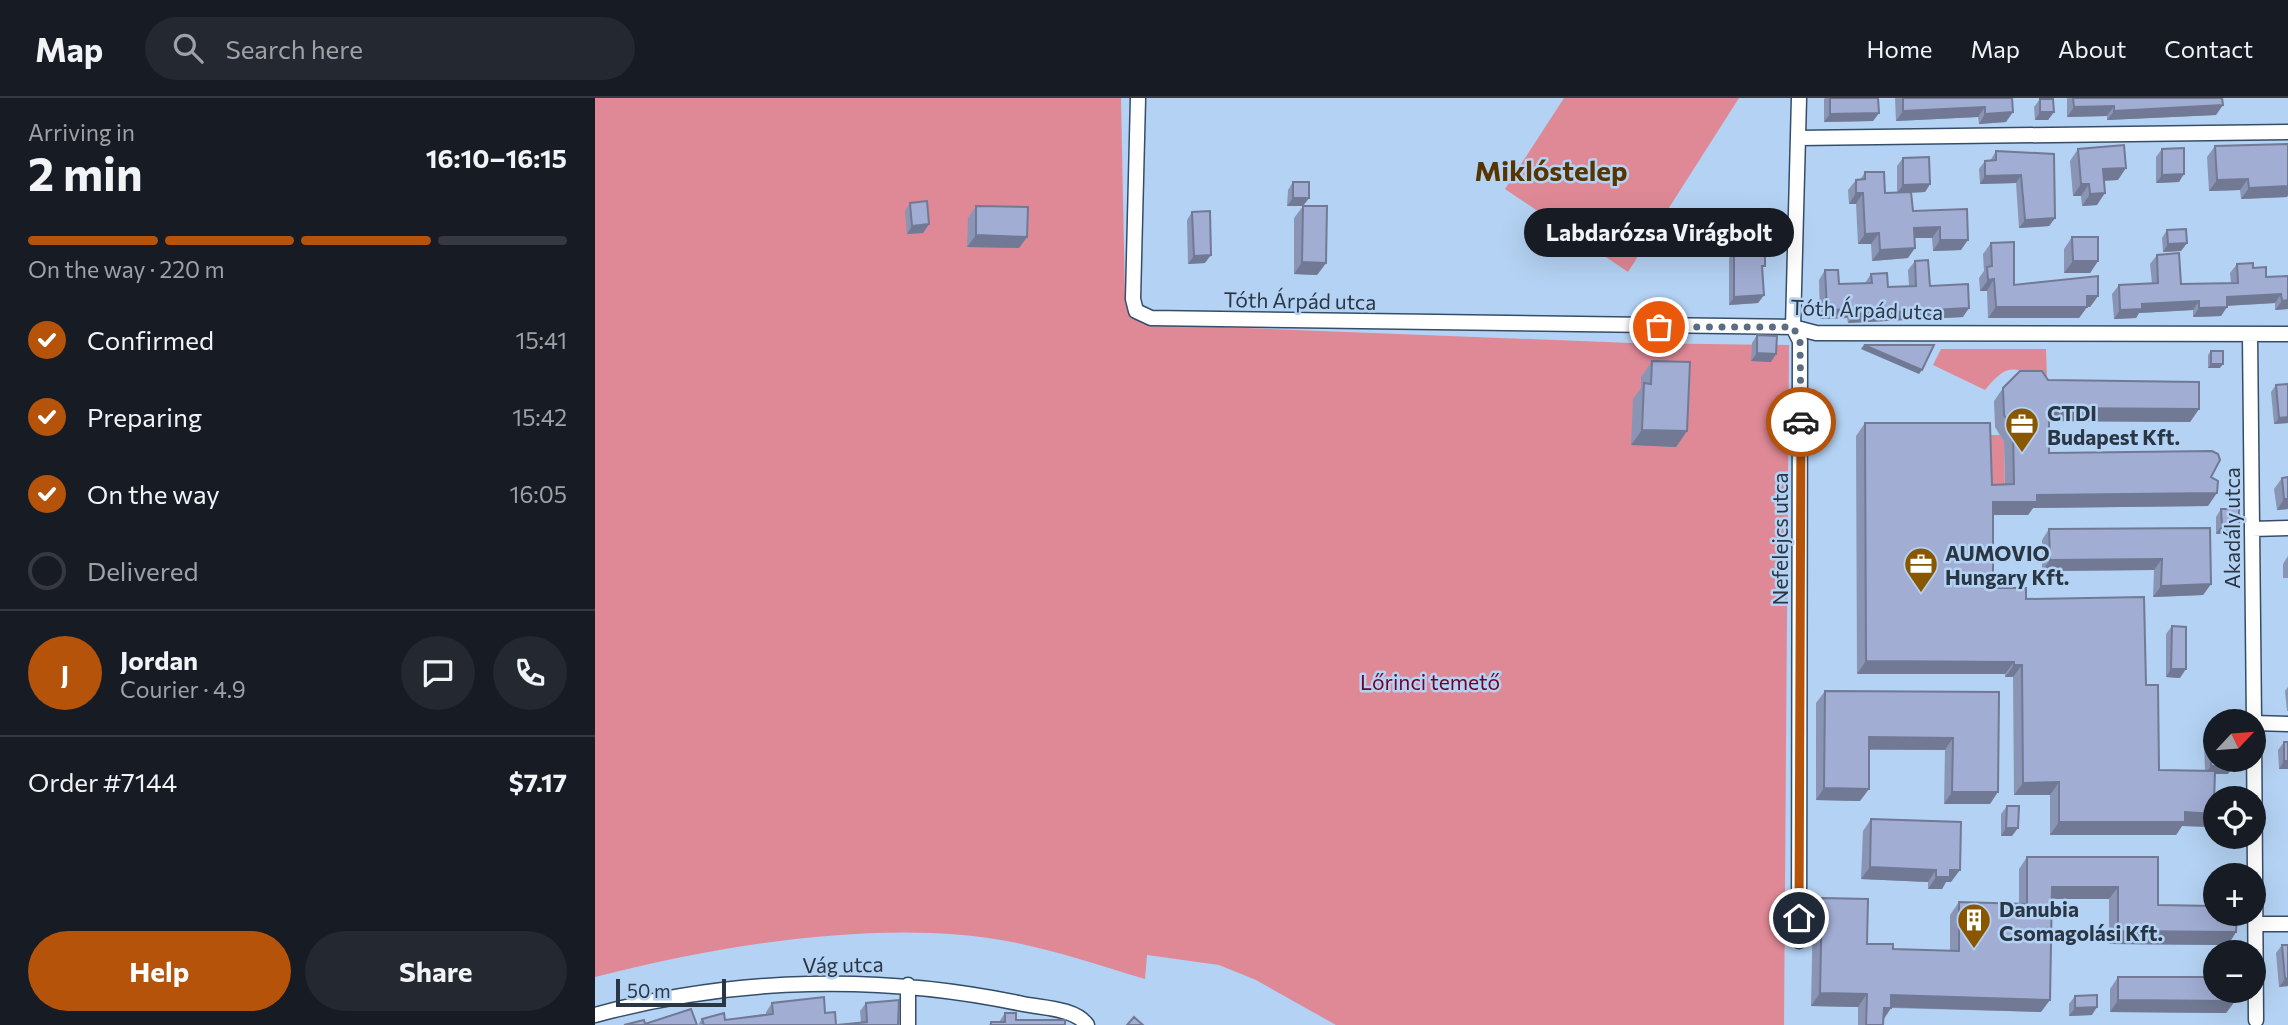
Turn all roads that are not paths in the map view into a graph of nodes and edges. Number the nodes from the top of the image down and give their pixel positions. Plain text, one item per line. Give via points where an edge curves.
1 (1137, 98) edge
2 (1799, 98) edge
3 (2288, 132) edge
4 (1798, 138) junction
5 (1793, 327) junction
6 (2288, 334) edge
7 (2250, 335) junction
8 (2288, 528) edge
9 (2252, 529) junction
10 (2254, 709) edge
11 (2266, 723) edge
12 (2288, 724) edge
13 (2254, 772) edge
14 (2255, 863) edge
15 (2288, 924) edge
16 (2266, 925) edge
17 (2256, 926) edge
18 (1799, 940) dead end
19 (908, 985) junction
20 (595, 1015) edge
21 (2256, 1020) dead end
22 (908, 1025) edge
23 (1087, 1025) edge

1 - 5 street, Tóth Árpád utca via 1133,299 1136,311 1151,318
2 - 4 street, Nefelejcs utca
3 - 4 street
4 - 5 street, Nefelejcs utca
5 - 7 street, Tóth Árpád utca via 1815,333
5 - 18 street, Nefelejcs utca via 1800,341
6 - 7 street, Tóth Árpád utca
7 - 9 street, Akadály utca
8 - 9 street
9 - 10 street, Akadály utca
11 - 12 street
13 - 14 street
15 - 16 street
17 - 21 street
19 - 20 street, Vág utca via 845,982 770,987 686,996
19 - 22 street
19 - 23 street, Vág utca via 1074,1015

